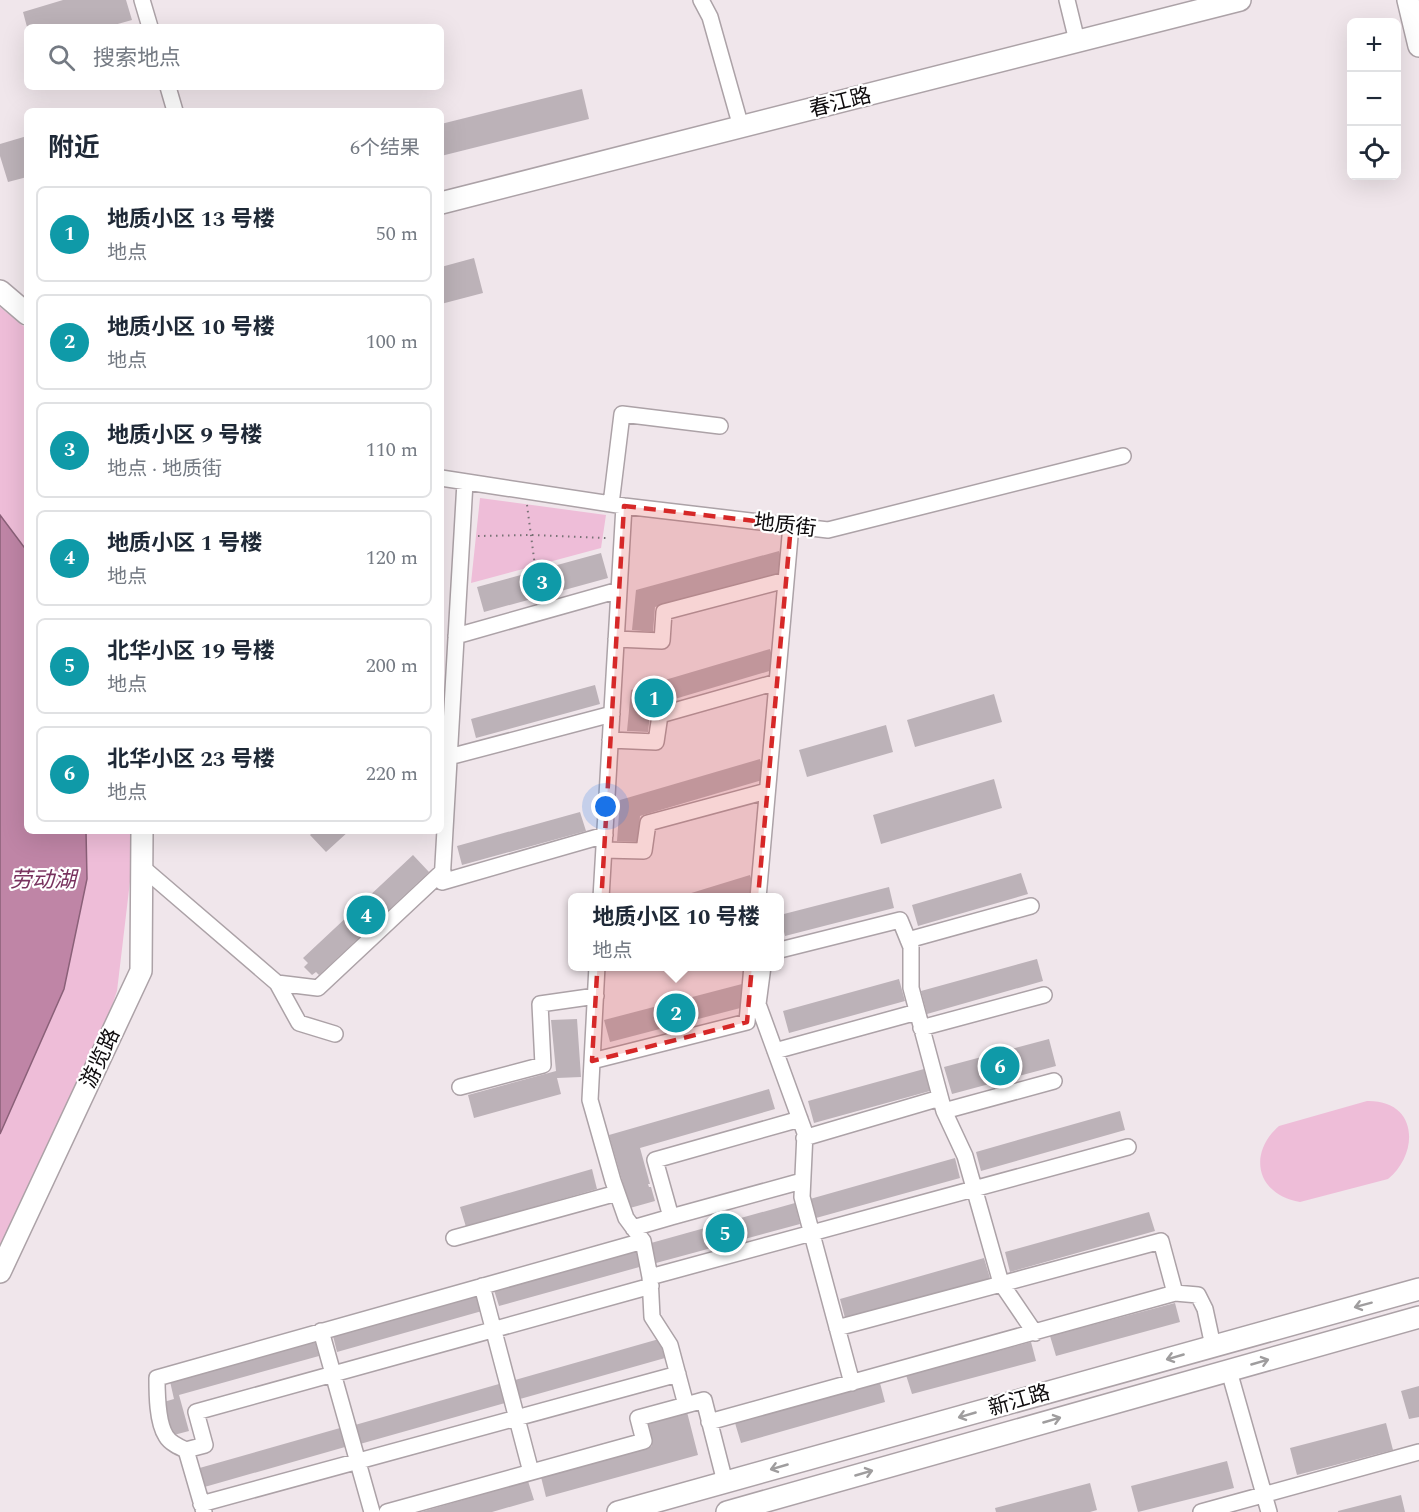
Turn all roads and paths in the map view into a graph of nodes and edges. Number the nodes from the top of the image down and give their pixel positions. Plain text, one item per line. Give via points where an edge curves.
1 (142, 0) edge
2 (700, 0) edge
3 (1067, 0) edge
4 (1240, 0) edge
5 (1408, 0) edge
6 (149, 24) edge
7 (1077, 41) junction
8 (1419, 46) edge
9 (169, 90) edge
10 (174, 108) edge
11 (741, 127) junction
12 (444, 202) edge
13 (0, 291) edge
14 (24, 311) edge
15 (720, 426) dead end
16 (1124, 456) dead end
17 (444, 478) edge
18 (465, 482) junction
19 (525, 491) junction
20 (617, 505) junction
21 (791, 525) junction
22 (531, 535) junction
23 (462, 537) junction
24 (622, 539) junction
25 (535, 566) dead end
26 (786, 580) junction
27 (619, 590) junction
28 (456, 636) junction
29 (616, 639) junction
30 (777, 682) junction
31 (612, 714) junction
32 (610, 740) junction
33 (449, 757) junction
34 (767, 791) junction
35 (142, 834) edge
36 (605, 842) junction
37 (142, 867) junction
38 (443, 871) junction
39 (601, 893) edge
40 (758, 893) edge
41 (1031, 906) dead end
42 (908, 940) junction
43 (784, 949) edge
44 (597, 971) edge
45 (752, 971) edge
46 (762, 971) edge
47 (277, 983) junction
48 (1044, 995) dead end
49 (596, 996) junction
50 (917, 1012) junction
51 (921, 1028) junction
52 (335, 1034) dead end
53 (775, 1050) junction
54 (592, 1061) junction
55 (1054, 1081) dead end
56 (459, 1087) dead end
57 (942, 1105) junction
58 (800, 1119) junction
59 (804, 1138) junction
60 (1128, 1147) dead end
61 (802, 1181) junction
62 (974, 1188) junction
63 (617, 1193) junction
64 (671, 1217) junction
65 (633, 1228) junction
66 (811, 1233) junction
67 (454, 1238) dead end
68 (643, 1241) junction
69 (0, 1272) edge
70 (650, 1281) junction
71 (1001, 1283) junction
72 (482, 1286) junction
73 (1419, 1289) edge
74 (1175, 1293) junction
75 (1419, 1317) edge
76 (837, 1328) junction
77 (493, 1330) junction
78 (321, 1331) junction
79 (1035, 1333) junction
80 (1213, 1346) junction
81 (1230, 1371) junction
82 (333, 1374) junction
83 (678, 1374) junction
84 (852, 1383) junction
85 (686, 1405) junction
86 (517, 1418) junction
87 (709, 1422) junction
88 (186, 1450) junction
89 (1419, 1452) edge
90 (358, 1461) junction
91 (531, 1472) junction
92 (725, 1482) junction
93 (1264, 1495) junction
94 (780, 1505) edge
95 (202, 1508) edge
96 (372, 1512) edge
97 (387, 1512) edge
98 (618, 1512) edge
99 (727, 1512) edge
100 (1201, 1512) edge
101 (1269, 1512) edge

1 - 6 street
2 - 11 street via 710,17
3 - 7 street
4 - 7 main road, 春江路
5 - 8 main road
7 - 11 main road, 春江路
9 - 10 street
11 - 12 main road, 春江路
13 - 14 main road
15 - 20 street via 622,414
16 - 21 street, 地质街 via 828,530
17 - 18 street, 地质街
18 - 19 street, 地质街
18 - 23 street
19 - 20 street, 地质街
19 - 22 path
20 - 21 street, 地质街
20 - 24 street
21 - 26 street
22 - 23 path
22 - 24 path
22 - 25 path
23 - 28 street
24 - 27 street
26 - 29 street via 664,612 662,641
26 - 30 street
27 - 28 street
27 - 29 street
28 - 33 street
29 - 31 street
30 - 32 street via 660,715 656,742
30 - 34 street
31 - 32 street
31 - 33 street
32 - 36 street
33 - 38 street
34 - 36 street via 648,823 644,851
34 - 40 street
35 - 37 main road, 游览路
36 - 38 street via 442,882
36 - 39 street
37 - 47 street
37 - 69 main road, 游览路 via 141,971
38 - 47 street via 318,988
41 - 42 street
42 - 43 street via 900,920
42 - 50 street
44 - 49 street
45 - 54 street via 747,1022
46 - 53 street via 758,1004
47 - 52 street via 299,1023
48 - 51 street
49 - 54 street
49 - 56 street via 540,1004 543,1065
50 - 51 street
50 - 53 street
51 - 57 street
53 - 58 street
54 - 63 street via 590,1100
55 - 57 street
57 - 59 street
57 - 62 street via 965,1156
58 - 59 street
58 - 64 street via 655,1160
59 - 61 street
60 - 62 street
61 - 64 street
61 - 66 street
62 - 66 street
62 - 71 street
63 - 65 street
63 - 67 street
64 - 65 street
65 - 68 street
66 - 70 street
66 - 76 street
68 - 70 street
68 - 72 street
70 - 77 street
70 - 83 street via 652,1317 670,1346
71 - 74 street via 1161,1241
71 - 76 street
71 - 79 street
72 - 77 street
72 - 78 street
73 -> 80 main road, 新江路
74 - 79 street
74 - 80 street via 1198,1295
81 -> 75 main road, 新江路
76 - 84 street
77 - 82 street
77 - 86 street
78 - 82 street
78 - 88 street via 157,1378 156,1402 166,1436
79 - 84 street
80 -> 92 main road, 新江路
81 - 93 street
94 -> 81 main road, 新江路
82 - 88 street via 196,1412 205,1445
82 - 90 street
83 - 85 street
83 - 86 street
84 - 87 street
85 - 87 street via 704,1400
85 - 91 street via 638,1418 644,1441
86 - 90 street
86 - 91 street
87 - 92 street
88 - 95 street
89 - 93 street
90 - 95 street
90 - 96 street
91 - 97 street
92 - 98 main road, 新江路
93 - 100 street
93 - 101 street
94 - 99 main road, 新江路

